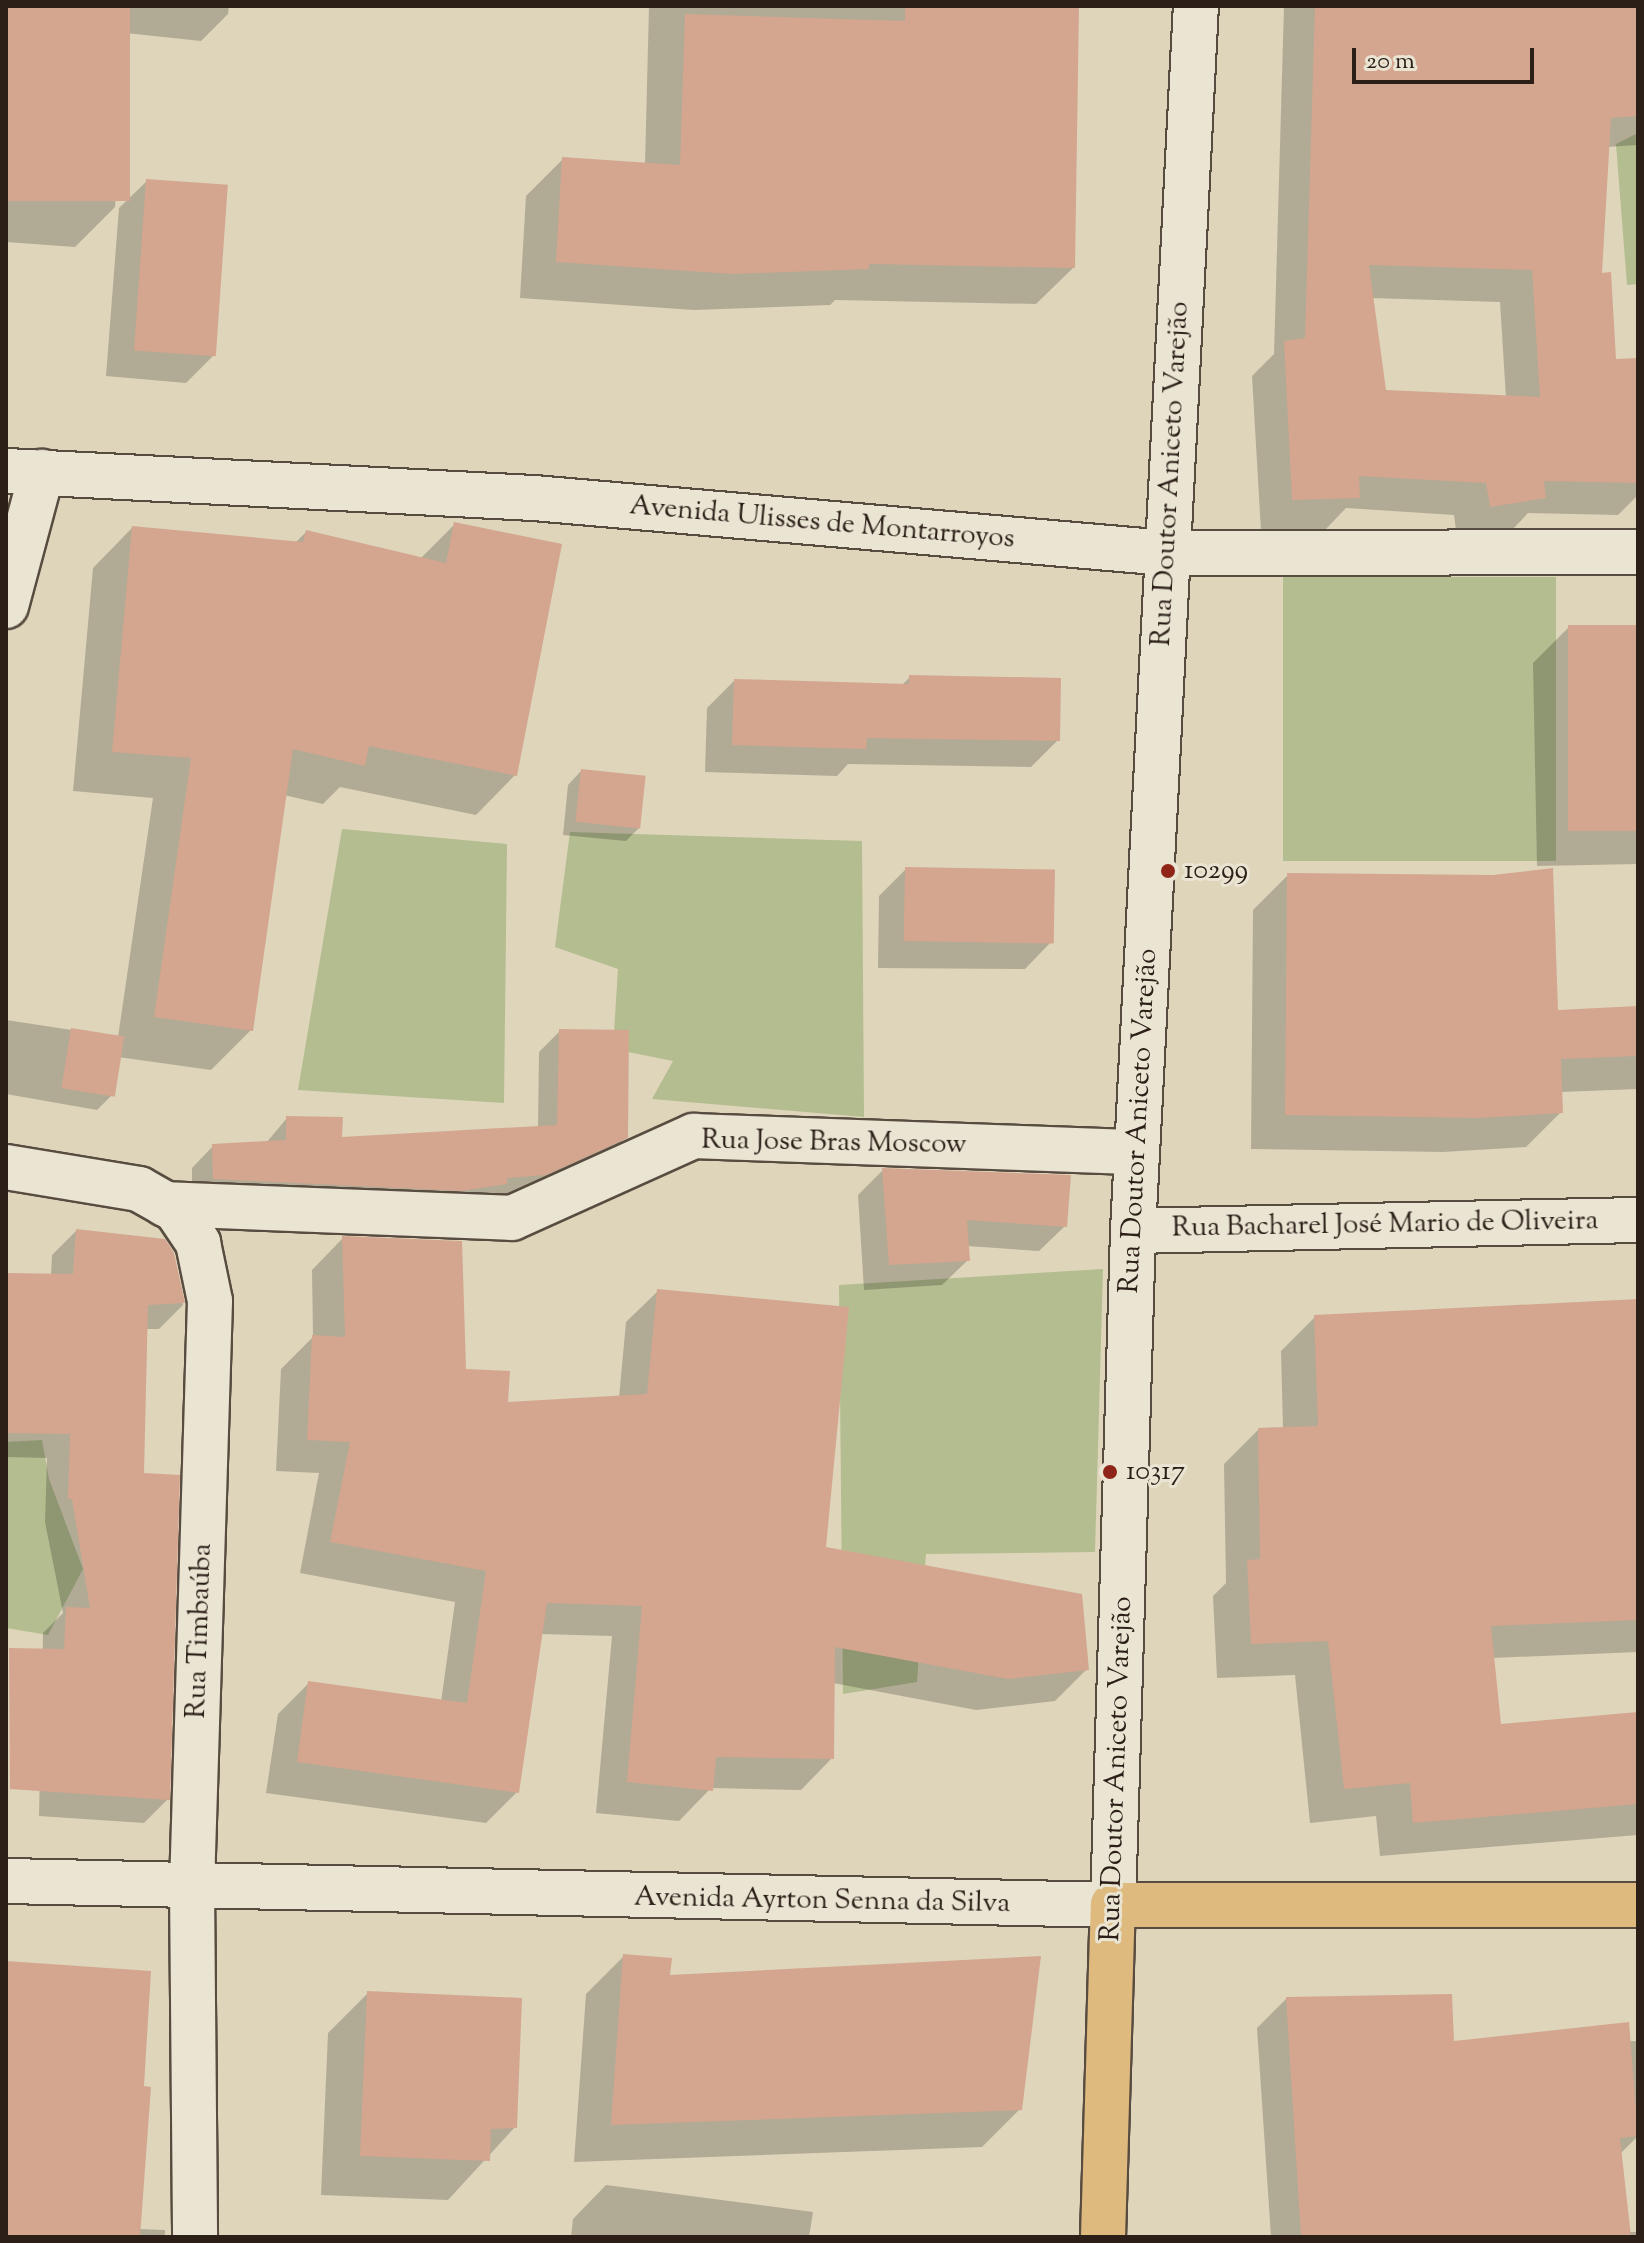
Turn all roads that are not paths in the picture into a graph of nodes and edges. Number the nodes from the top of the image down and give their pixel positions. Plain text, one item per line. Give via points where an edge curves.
1 (1196, 6) edge
2 (24, 472) edge
3 (1638, 552) edge
4 (1166, 553) junction
5 (6, 606) edge
6 (1136, 1152) junction
7 (6, 1167) edge
8 (165, 1204) junction
9 (1638, 1220) edge
10 (1133, 1231) junction
11 (6, 1881) edge
12 (192, 1886) junction
13 (1113, 1905) junction
14 (1638, 1905) edge
15 (195, 2237) edge
16 (1103, 2237) edge

1 - 4 street, Rua Doutor Aniceto Varejão
2 - 4 street, Avenida Ulisses de Montarroyos via 534,498
2 - 5 street
3 - 4 street, Avenida Ulisses de Montarroyos
4 - 6 street, Rua Doutor Aniceto Varejão
6 - 8 street, Rua Jose Bras Moscow via 694,1136 512,1218
6 - 10 street, Rua Doutor Aniceto Varejão
7 - 8 street, Rua Timbaúba via 139,1189
8 - 12 street, Rua Timbaúba via 176,1210 198,1243 210,1301
9 - 10 street, Rua Bacharel José Mario de Oliveira
10 - 13 street, Rua Doutor Aniceto Varejão
11 - 12 street, Avenida Ayrton Senna da Silva
12 - 13 street, Avenida Ayrton Senna da Silva
12 - 15 street, Rua Timbaúba
13 - 14 main road, Avenida Ayrton Senna da Silva
13 - 16 main road, Rua Doutor Aniceto Varejão

